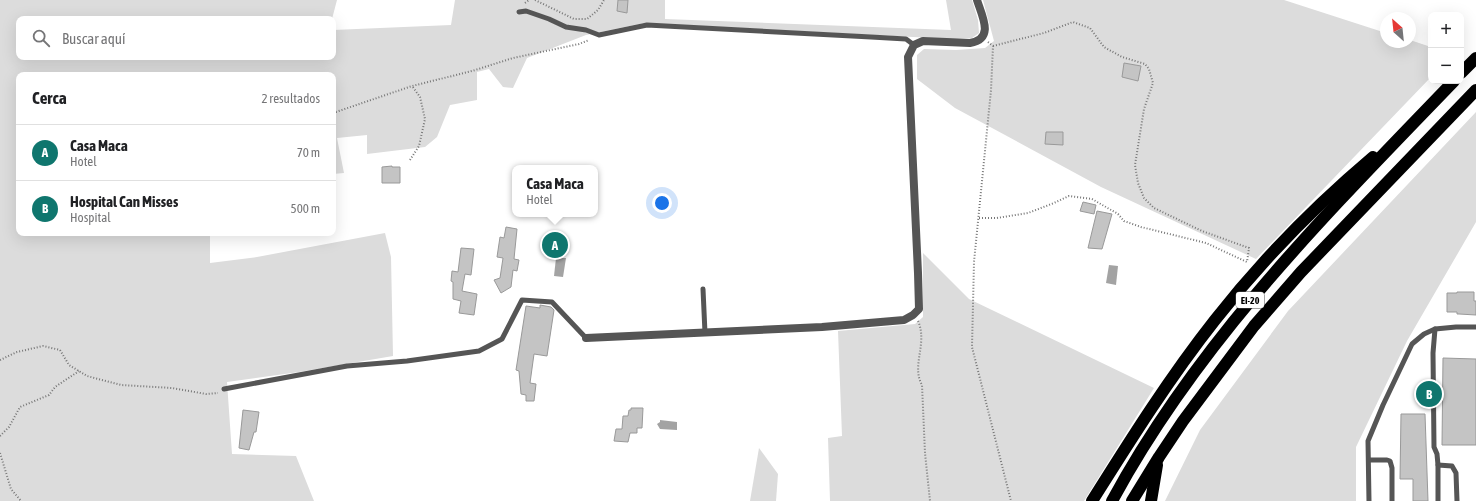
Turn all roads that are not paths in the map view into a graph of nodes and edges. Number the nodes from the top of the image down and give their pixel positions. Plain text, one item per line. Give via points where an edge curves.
1 (977, 0) edge
2 (519, 12) dead end
3 (914, 45) junction
4 (1476, 58) edge
5 (1464, 70) edge
6 (1451, 84) edge
7 (1476, 90) edge
8 (1416, 121) junction
9 (703, 289) dead end
10 (1476, 327) edge
11 (1435, 329) junction
12 (705, 333) junction
13 (586, 338) joint
14 (224, 389) road end
15 (1159, 457) junction
16 (1368, 460) junction
17 (1438, 465) junction
18 (1092, 501) edge
19 (1112, 501) edge
20 (1132, 501) edge
21 (1150, 501) edge
22 (1369, 501) edge
23 (1392, 501) edge
24 (1438, 501) edge
25 (1457, 501) edge

1 - 3 street via 985,27 983,38 978,42 923,41
2 - 3 lane via 526,11 566,27 599,35 647,26 871,36 906,39
3 - 12 street via 908,57 919,309 904,320
4 - 5 highway
6 - 8 highway, EI-20
7 - 15 highway, EI-20 via 1296,278 1225,364
8 - 18 highway via 1341,184 1298,225 1258,269 1215,320 1158,398
8 - 19 highway, EI-20 via 1238,314 1150,435
9 - 12 lane
10 - 11 lane
11 - 16 lane via 1412,344 1368,441
11 - 17 lane via 1434,447
12 - 13 street
13 - 14 lane via 552,302 522,300 502,339 479,351 347,366
15 - 20 highway, EI-20
15 - 21 highway
16 - 22 lane
16 - 23 lane via 1390,461
17 - 24 lane
17 - 25 lane via 1452,466 1456,473

